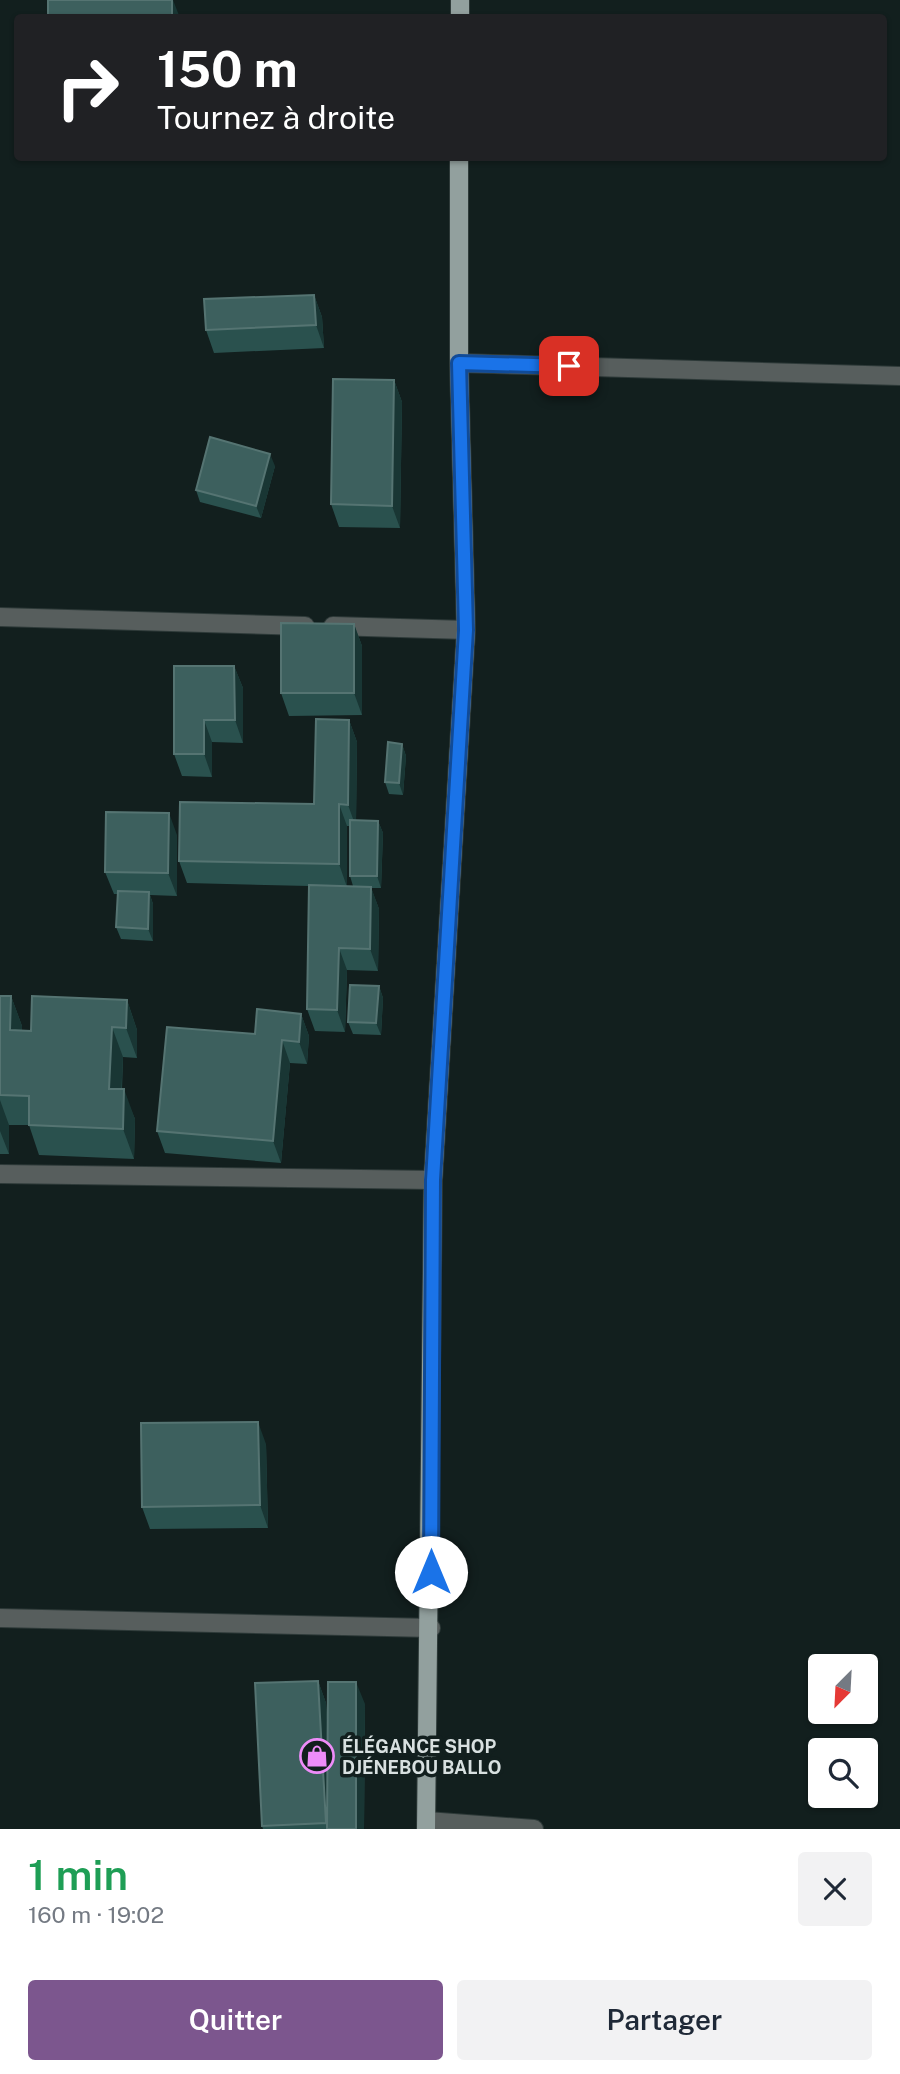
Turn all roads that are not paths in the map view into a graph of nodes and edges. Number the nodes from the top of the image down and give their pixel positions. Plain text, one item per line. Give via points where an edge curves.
1 (459, 161) edge
2 (459, 363) junction
3 (900, 376) edge
4 (0, 617) edge
5 (466, 630) junction
6 (0, 1174) edge
7 (433, 1180) junction
8 (0, 1618) edge
9 (431, 1628) junction
10 (427, 1825) edge
11 (534, 1829) edge

1 - 2 main road
2 - 3 street
2 - 5 main road
4 - 5 street
5 - 7 main road
6 - 7 street
7 - 9 main road
8 - 9 street
9 - 10 main road
10 - 11 street

